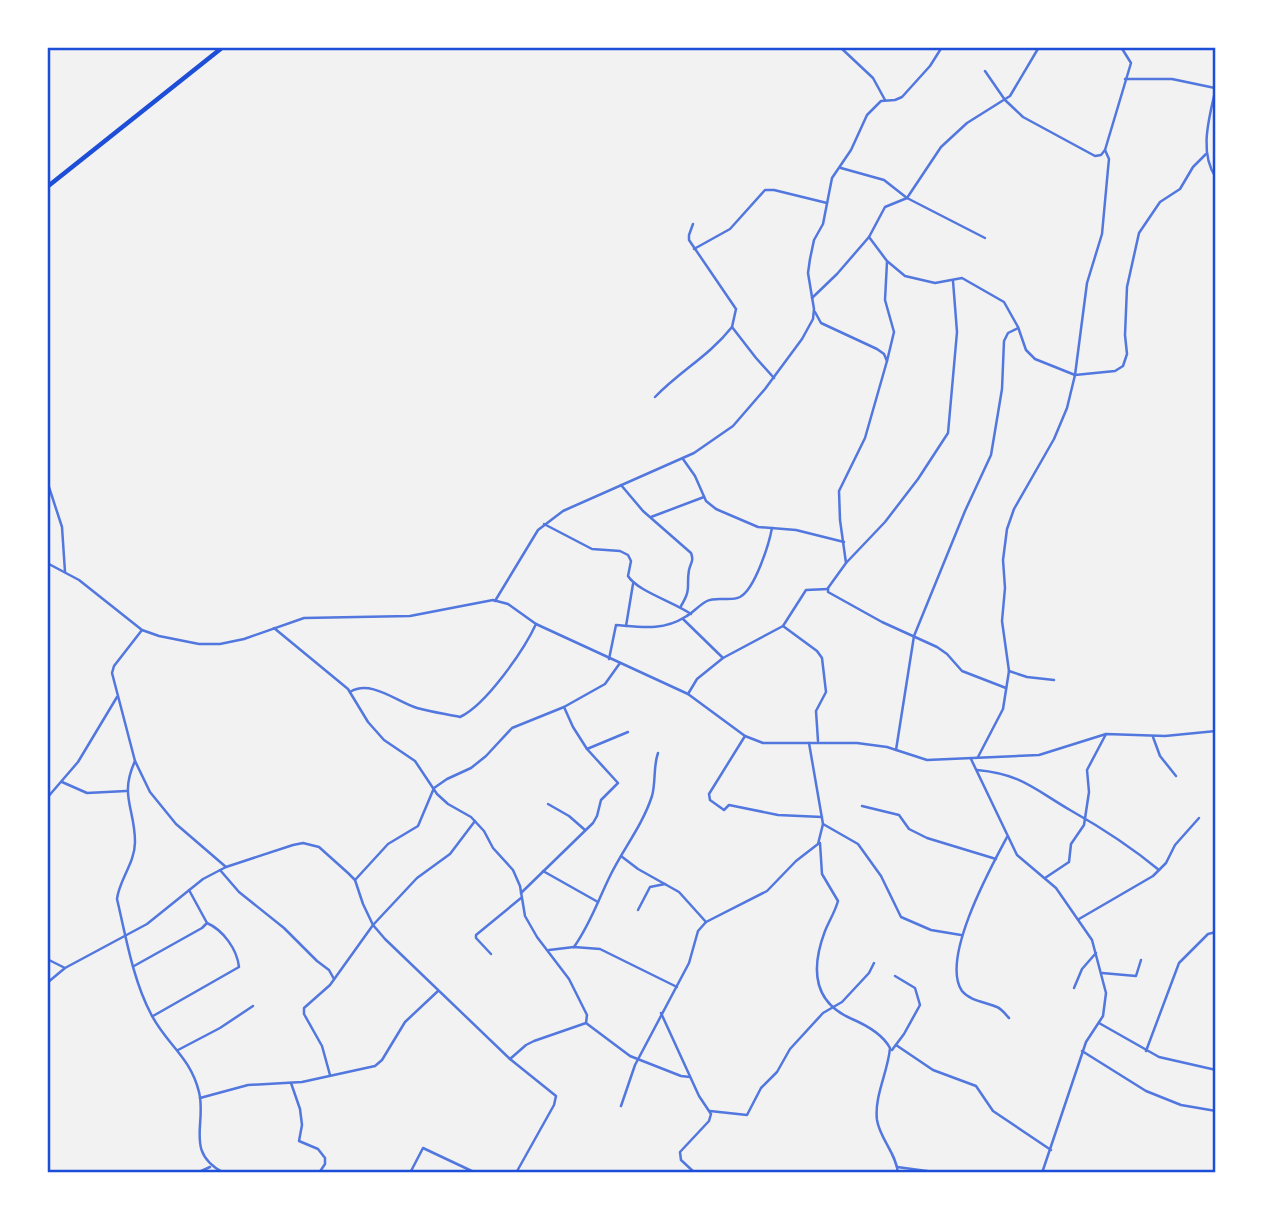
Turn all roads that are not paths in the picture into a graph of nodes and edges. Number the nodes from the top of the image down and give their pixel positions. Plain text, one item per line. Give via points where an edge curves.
1 (223, 47) edge
2 (840, 47) edge
3 (942, 47) edge
4 (1039, 47) edge
5 (1121, 47) edge
6 (985, 71) dead end
7 (1124, 79) junction
8 (1215, 88) edge
9 (885, 100) junction
10 (1005, 100) junction
11 (1105, 150) junction
12 (1206, 154) junction
13 (841, 168) junction
14 (1216, 178) edge
15 (47, 187) edge
16 (907, 198) junction
17 (827, 203) junction
18 (693, 224) dead end
19 (869, 237) junction
20 (985, 238) dead end
21 (694, 249) junction
22 (887, 261) junction
23 (953, 280) junction
24 (812, 298) junction
25 (814, 309) junction
26 (821, 323) junction
27 (811, 325) junction
28 (732, 327) junction
29 (1018, 327) junction
30 (887, 361) junction
31 (1075, 375) junction
32 (774, 378) junction
33 (655, 397) dead end
34 (683, 459) junction
35 (47, 481) edge
36 (621, 485) junction
37 (704, 497) junction
38 (650, 517) junction
39 (544, 524) junction
40 (772, 528) junction
41 (844, 542) junction
42 (47, 563) edge
43 (846, 563) junction
44 (65, 572) junction
45 (633, 583) junction
46 (828, 589) junction
47 (495, 601) junction
48 (681, 607) junction
49 (691, 614) junction
50 (683, 619) junction
51 (536, 624) junction
52 (626, 626) junction
53 (783, 626) junction
54 (274, 628) junction
55 (142, 631) junction
56 (914, 636) junction
57 (723, 658) junction
58 (610, 659) junction
59 (620, 663) junction
60 (1009, 671) junction
61 (1054, 680) dead end
62 (1006, 688) junction
63 (351, 692) junction
64 (688, 694) junction
65 (117, 697) junction
66 (565, 708) junction
67 (1216, 731) edge
68 (628, 732) dead end
69 (1106, 734) junction
70 (745, 736) junction
71 (1153, 736) junction
72 (818, 741) junction
73 (809, 743) junction
74 (587, 750) junction
75 (896, 750) junction
76 (658, 753) dead end
77 (978, 757) junction
78 (971, 758) junction
79 (135, 761) junction
80 (977, 770) junction
81 (1176, 776) dead end
82 (61, 782) junction
83 (434, 788) junction
84 (126, 791) junction
85 (47, 798) edge
86 (548, 804) dead end
87 (862, 806) dead end
88 (822, 817) junction
89 (1085, 818) junction
90 (1199, 818) dead end
91 (475, 821) junction
92 (823, 824) junction
93 (585, 830) junction
94 (1007, 837) junction
95 (820, 840) junction
96 (621, 856) junction
97 (996, 859) junction
98 (226, 867) junction
99 (220, 870) junction
100 (1158, 870) junction
101 (543, 872) junction
102 (1045, 878) junction
103 (355, 880) junction
104 (665, 884) junction
105 (190, 890) junction
106 (521, 895) junction
107 (599, 902) junction
108 (638, 910) dead end
109 (1079, 919) junction
110 (706, 922) junction
111 (206, 923) junction
112 (373, 925) junction
113 (1216, 932) edge
114 (962, 936) junction
115 (126, 937) junction
116 (574, 947) junction
117 (547, 950) junction
118 (1097, 952) junction
119 (492, 954) dead end
120 (47, 958) edge
121 (1142, 960) dead end
122 (874, 963) dead end
123 (134, 966) junction
124 (65, 968) junction
125 (1101, 973) junction
126 (895, 976) dead end
127 (334, 979) junction
128 (47, 983) edge
129 (677, 987) junction
130 (1074, 988) dead end
131 (438, 991) junction
132 (253, 1006) dead end
133 (833, 1008) junction
134 (661, 1013) junction
135 (152, 1017) junction
136 (1009, 1018) dead end
137 (586, 1023) junction
138 (1099, 1023) junction
139 (896, 1045) junction
140 (178, 1050) junction
141 (891, 1051) junction
142 (1082, 1051) junction
143 (1146, 1051) junction
144 (510, 1059) junction
145 (638, 1060) junction
146 (1216, 1070) edge
147 (330, 1075) junction
148 (690, 1077) junction
149 (291, 1083) junction
150 (200, 1098) junction
151 (621, 1106) dead end
152 (709, 1111) junction
153 (1216, 1111) edge
154 (1051, 1150) junction
155 (211, 1166) junction
156 (897, 1167) junction
157 (197, 1173) edge
158 (224, 1173) edge
159 (318, 1173) edge
160 (410, 1173) edge
161 (476, 1173) edge
162 (516, 1173) edge
163 (695, 1173) edge
164 (898, 1173) edge
165 (942, 1173) edge
166 (1042, 1173) edge

1 - 15 main road
2 - 9 street via 873,78
3 - 9 street via 902,97
4 - 10 street
5 - 7 street via 1130,61
6 - 10 street
7 - 8 street via 1172,79
7 - 11 street
8 - 12 street
9 - 13 street via 864,119
10 - 11 street via 1023,117 1091,154 1101,155
10 - 16 street via 967,123 941,147
11 - 31 street via 1109,159 1102,234 1087,283
12 - 14 street
12 - 31 street via 1180,189 1160,202 1139,233 1127,288 1125,362 1115,372
13 - 16 street via 884,180
13 - 17 street via 832,178
16 - 19 street via 885,207
16 - 20 street
17 - 21 street via 765,190 730,229
17 - 24 street via 810,259
18 - 21 street via 688,237
19 - 22 street
19 - 24 street
21 - 28 street via 736,309
22 - 23 street via 919,281
22 - 30 street via 885,300 894,334
23 - 29 street via 964,279 1004,302
23 - 43 street via 957,332 948,433 918,480
24 - 25 street
25 - 26 street
25 - 27 street
26 - 27 street
26 - 30 street via 877,349
27 - 32 street
28 - 32 street
28 - 33 street
29 - 31 street via 1031,356
29 - 56 street via 1007,333 1004,341 991,456
30 - 41 street via 865,438 839,491
31 - 60 street via 1058,431 1007,529 1002,621
32 - 34 street via 733,426
34 - 36 street
34 - 37 street
35 - 44 street via 62,527
36 - 38 street
36 - 39 street
37 - 38 street
37 - 40 street via 721,512
38 - 48 street via 691,553 688,594
39 - 45 street via 592,549 628,555 632,561 628,576
39 - 47 street
40 - 41 street
40 - 49 street via 756,574 743,595 710,600
41 - 43 street
42 - 44 street
43 - 46 street
44 - 55 street
45 - 48 street
45 - 52 street
46 - 53 street via 806,590
46 - 56 street via 841,601
47 - 51 street via 508,604
47 - 54 street via 410,616 304,618
48 - 49 street
49 - 50 street
50 - 52 street via 658,628
50 - 57 street
51 - 58 street
51 - 63 street via 514,664 460,716 417,708 369,688
52 - 58 street via 615,626
53 - 57 street
53 - 72 street via 822,658 826,692 815,718
54 - 55 street via 213,645
54 - 63 street
55 - 65 street via 114,666
56 - 62 street via 947,654 962,671
56 - 75 street
57 - 64 street
58 - 59 street
59 - 64 street
59 - 66 street via 601,687
60 - 61 street
60 - 62 street
62 - 77 street via 1003,709
63 - 83 street via 370,725 415,761
64 - 70 street
65 - 79 street
65 - 82 street
66 - 74 street
66 - 83 street via 512,728 471,768
67 - 71 street
68 - 74 street
69 - 71 street
69 - 77 street via 1039,755
69 - 89 street via 1086,772
70 - 73 street via 763,743
70 - 88 street via 709,794 710,800 724,810 729,805 778,815
71 - 81 street via 1160,756
72 - 73 street
72 - 75 street
73 - 88 street
74 - 93 street via 618,780 601,799 596,819
75 - 78 street via 927,760
76 - 96 street via 651,797
77 - 78 street
78 - 80 street
79 - 84 street
79 - 98 street via 160,806
80 - 89 street via 1016,778
80 - 94 street
82 - 84 street via 87,793
82 - 85 street
83 - 91 street
83 - 103 street via 418,826 387,844
84 - 115 street via 135,841 118,895
86 - 93 street
87 - 97 street via 899,815 909,829 927,838
88 - 92 street
89 - 100 street
89 - 102 street via 1069,862
90 - 100 street
91 - 106 street via 511,866
91 - 112 street via 450,854 417,878
92 - 95 street
92 - 114 street via 858,844 881,876 901,917
93 - 101 street
94 - 97 street
94 - 102 street via 1021,860
95 - 110 street via 767,891
95 - 133 street via 822,874 838,901 823,935 817,979 819,991
96 - 104 street
96 - 107 street
97 - 114 street
98 - 99 street
98 - 103 street via 293,845 310,844 325,851
99 - 105 street
99 - 127 street
100 - 109 street
101 - 106 street
101 - 107 street
102 - 109 street
103 - 112 street
104 - 108 street via 650,887
104 - 110 street
105 - 111 street
105 - 115 street
106 - 117 street via 528,923
106 - 119 street via 476,935
107 - 116 street
109 - 118 street
110 - 129 street via 698,930
111 - 123 street
111 - 135 street via 221,932 239,967
112 - 127 street
112 - 131 street
113 - 143 street via 1208,934 1178,963
114 - 136 street via 958,954 961,989 998,1007
115 - 123 street
115 - 124 street
116 - 117 street
116 - 129 street via 606,951
117 - 137 street via 580,999
118 - 125 street
118 - 130 street
120 - 124 street
121 - 125 street via 1136,976
122 - 133 street
123 - 135 street
124 - 128 street
125 - 138 street via 1106,999
126 - 139 street via 915,988 920,1005
127 - 147 street via 303,1012 322,1046
129 - 134 street
131 - 144 street
131 - 147 street via 405,1022 378,1064
132 - 140 street
133 - 141 street via 865,1025
133 - 152 street via 790,1049 747,1115
134 - 145 street
134 - 148 street
135 - 140 street
137 - 144 street via 534,1041
137 - 145 street
138 - 142 street
138 - 143 street
139 - 141 street
139 - 154 street via 933,1070 975,1085 993,1111
140 - 150 street via 191,1068
141 - 156 street via 877,1117
142 - 153 street via 1146,1091
142 - 154 street
143 - 146 street
144 - 162 street via 556,1096
145 - 148 street
145 - 151 street
147 - 149 street
148 - 152 street
149 - 150 street via 248,1085
149 - 159 street via 300,1109 299,1141 318,1149 325,1158
150 - 155 street via 198,1140
152 - 163 street via 709,1121 680,1152 681,1160
154 - 166 street
155 - 157 street
155 - 158 street
156 - 164 street
156 - 165 street
160 - 161 street via 423,1148

